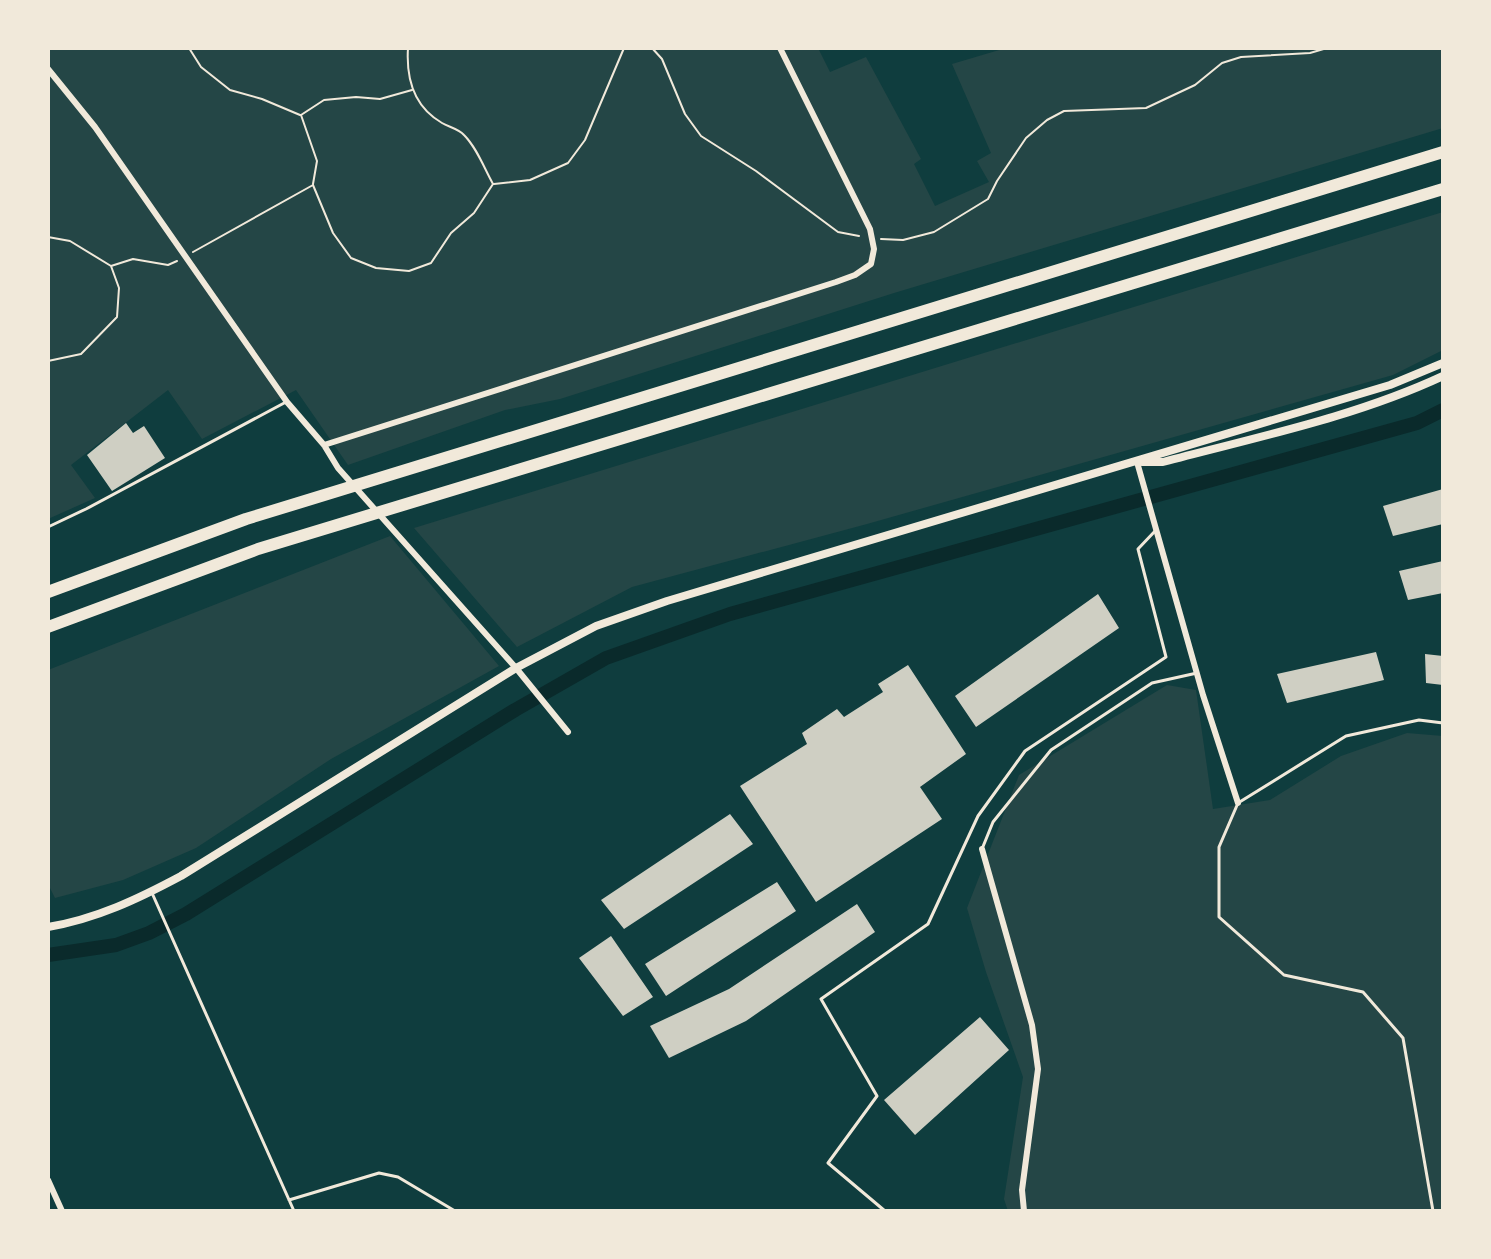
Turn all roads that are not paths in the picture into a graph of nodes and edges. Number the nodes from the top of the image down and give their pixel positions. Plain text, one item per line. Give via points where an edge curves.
1 (780, 48) edge
2 (48, 69) edge
3 (1443, 152) edge
4 (1443, 189) edge
5 (1443, 363) edge
6 (1443, 376) edge
7 (287, 402) junction
8 (324, 445) junction
9 (1137, 462) junction
10 (48, 527) edge
11 (1156, 530) junction
12 (48, 592) edge
13 (48, 627) edge
14 (516, 668) junction
15 (1197, 673) junction
16 (1443, 723) edge
17 (568, 732) dead end
18 (1238, 803) junction
19 (982, 849) joint
20 (152, 892) junction
21 (48, 927) edge
22 (48, 1180) edge
23 (289, 1200) junction
24 (62, 1211) edge
25 (294, 1211) edge
26 (455, 1211) edge
27 (885, 1211) edge
28 (1024, 1211) edge
29 (1433, 1211) edge

1 - 8 street via 870,229 871,264 855,275
2 - 7 street via 95,127
3 - 12 highway via 246,519
4 - 13 highway via 258,549
5 - 9 street via 1390,385
6 - 9 street via 1353,410 1163,462
7 - 8 street
7 - 10 lane
8 - 14 street via 338,468
9 - 11 street
9 - 14 street via 643,609 596,626
11 - 15 street
11 - 27 lane via 1138,549 1166,657 1025,751 978,816 928,924 821,999 877,1096 828,1163
14 - 17 street
14 - 20 street
15 - 18 street
15 - 19 lane via 1152,683 1051,750 993,822
16 - 18 lane via 1419,720 1346,736
18 - 29 lane via 1219,847 1219,917 1284,975 1363,992 1403,1038
19 - 28 street via 1032,1025 1038,1069 1022,1190
20 - 21 street
20 - 23 lane
22 - 24 street
23 - 25 lane
23 - 26 lane via 379,1173 398,1177

